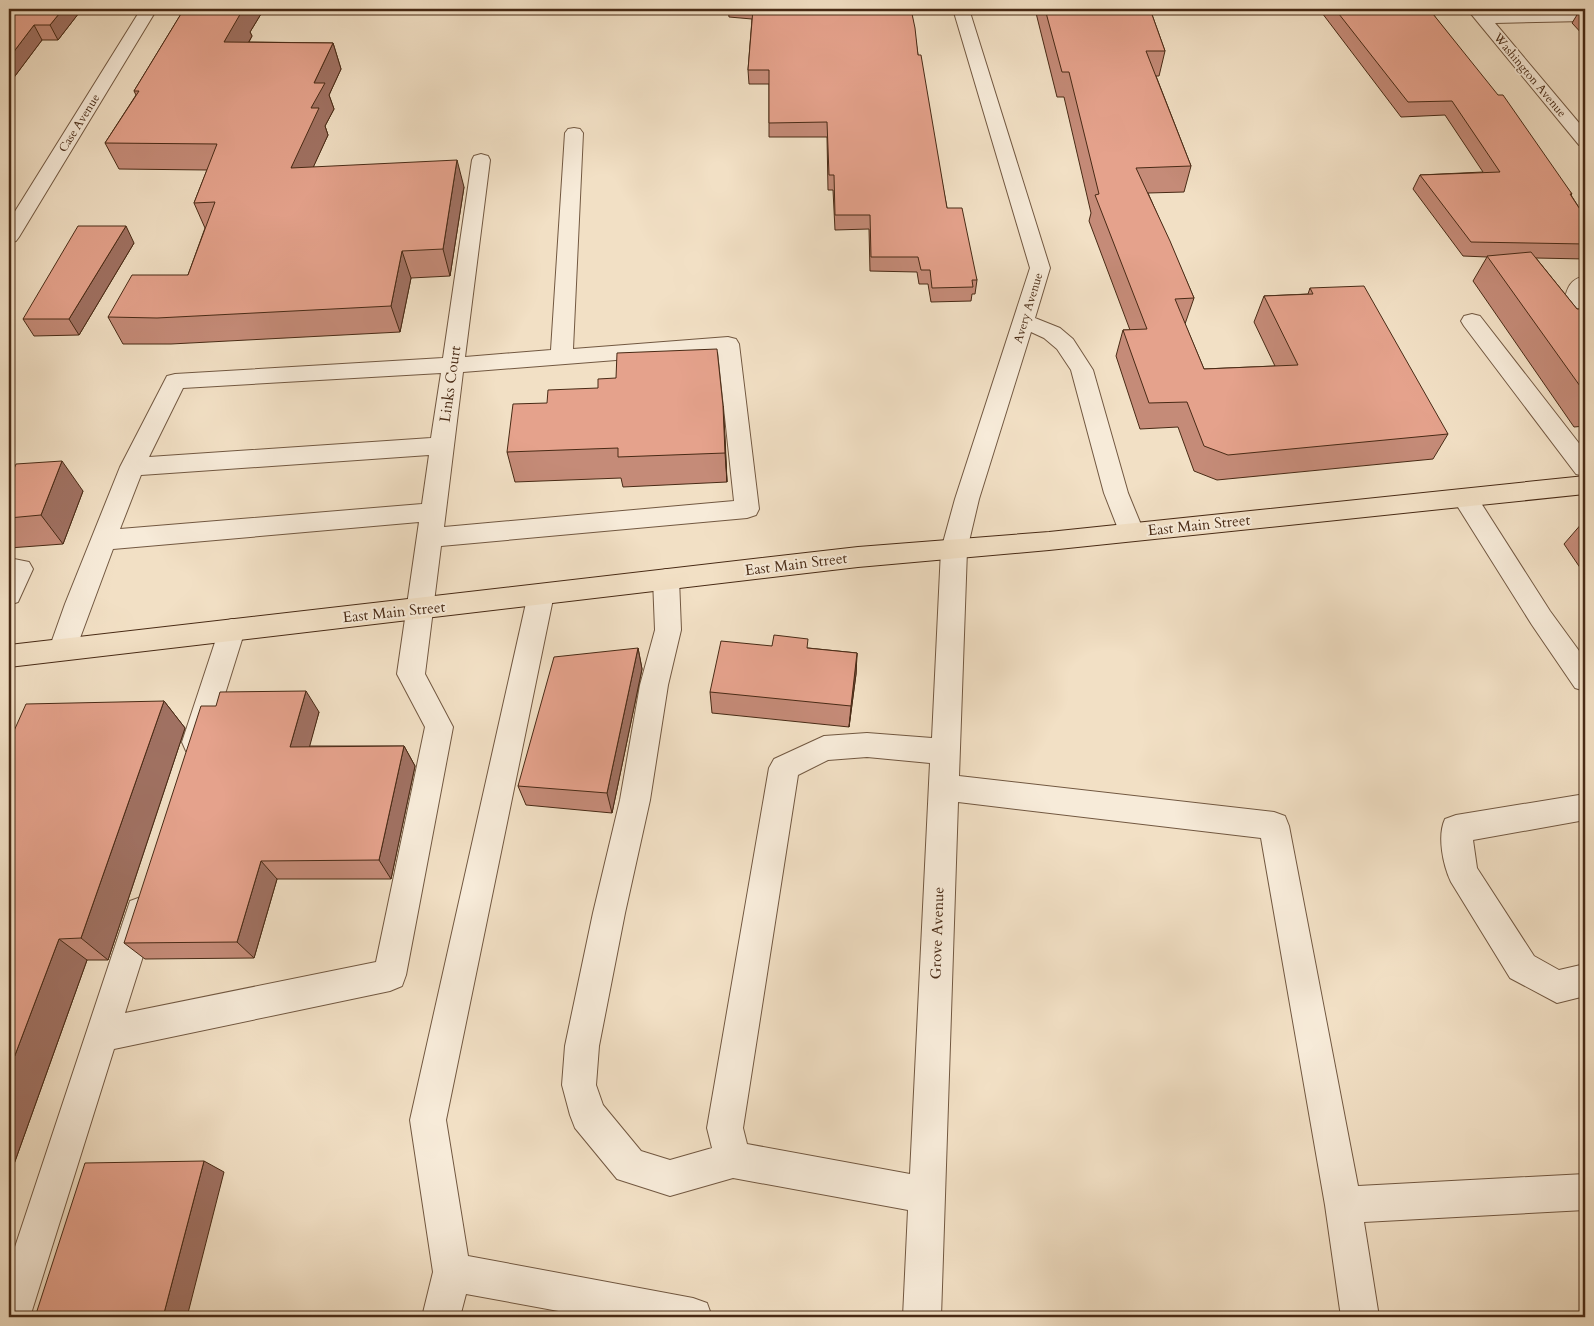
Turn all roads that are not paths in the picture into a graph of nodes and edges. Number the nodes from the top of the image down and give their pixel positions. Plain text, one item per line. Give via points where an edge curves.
1 (149, 9) edge
2 (961, 9) edge
3 (1479, 13) edge
4 (1585, 16) edge
5 (574, 133) dead end
6 (1585, 141) edge
7 (482, 160) dead end
8 (9, 237) edge
9 (1585, 282) edge
10 (1585, 316) edge
11 (1024, 321) junction
12 (1472, 321) dead end
13 (562, 357) junction
14 (453, 365) junction
15 (442, 446) junction
16 (132, 467) junction
17 (1585, 468) edge
18 (1585, 485) edge
19 (1465, 498) junction
20 (432, 512) junction
21 (1131, 532) junction
22 (429, 538) junction
23 (104, 540) junction
24 (954, 550) junction
25 (13, 570) edge
26 (666, 579) junction
27 (541, 594) junction
28 (9, 595) edge
29 (419, 609) junction
30 (232, 630) junction
31 (63, 649) junction
32 (9, 656) edge
33 (1585, 680) edge
34 (945, 752) junction
35 (186, 772) edge
36 (943, 787) junction
37 (1585, 807) edge
38 (150, 885) edge
39 (1585, 980) edge
40 (101, 1035) junction
41 (732, 1160) junction
42 (1585, 1192) edge
43 (927, 1195) junction
44 (1342, 1205) junction
45 (452, 1272) junction
46 (11, 1317) edge
47 (441, 1317) edge
48 (693, 1317) edge
49 (922, 1317) edge
50 (1360, 1317) edge

1 - 8 street, Case Avenue
2 - 11 street, Avery Avenue via 1040,268
3 - 4 street
3 - 6 street, Washington Avenue
5 - 13 street
7 - 14 street, Links Court
9 - 10 street via 1578,287 1575,302
11 - 21 street via 1060,337 1077,359 1116,493
11 - 24 street, Avery Avenue
12 - 17 street
13 - 14 street
13 - 22 street via 728,344 747,508
14 - 15 street, Links Court
14 - 16 street via 175,382
15 - 16 street
15 - 20 street, Links Court
16 - 23 street
18 - 19 main road, East Main Street
19 - 21 main road, East Main Street
19 - 33 street
20 - 22 street, Links Court
20 - 23 street
21 - 24 main road, East Main Street
22 - 29 street, Links Court
23 - 31 street
24 - 26 main road, East Main Street via 858,557
24 - 34 street, Grove Avenue
25 - 28 street
26 - 27 main road, East Main Street
26 - 41 street via 668,630 654,685 635,800 584,1037 579,1085 588,1115 630,1166 670,1178
27 - 29 main road, East Main Street
27 - 45 street via 428,1120
29 - 30 main road, East Main Street
29 - 40 street, Links Court via 411,674 439,727 390,975
30 - 31 main road, East Main Street
30 - 35 street
31 - 32 main road, East Main Street
34 - 36 street, Grove Avenue
34 - 41 street via 867,746 824,748 784,768 725,1128
36 - 43 street, Grove Avenue
36 - 44 street via 1274,826
37 - 39 street via 1456,829 1462,872 1522,967 1557,986
38 - 40 street
40 - 46 street
41 - 43 street
42 - 44 street
43 - 49 street, Grove Avenue
44 - 50 street
45 - 47 street
45 - 48 street

